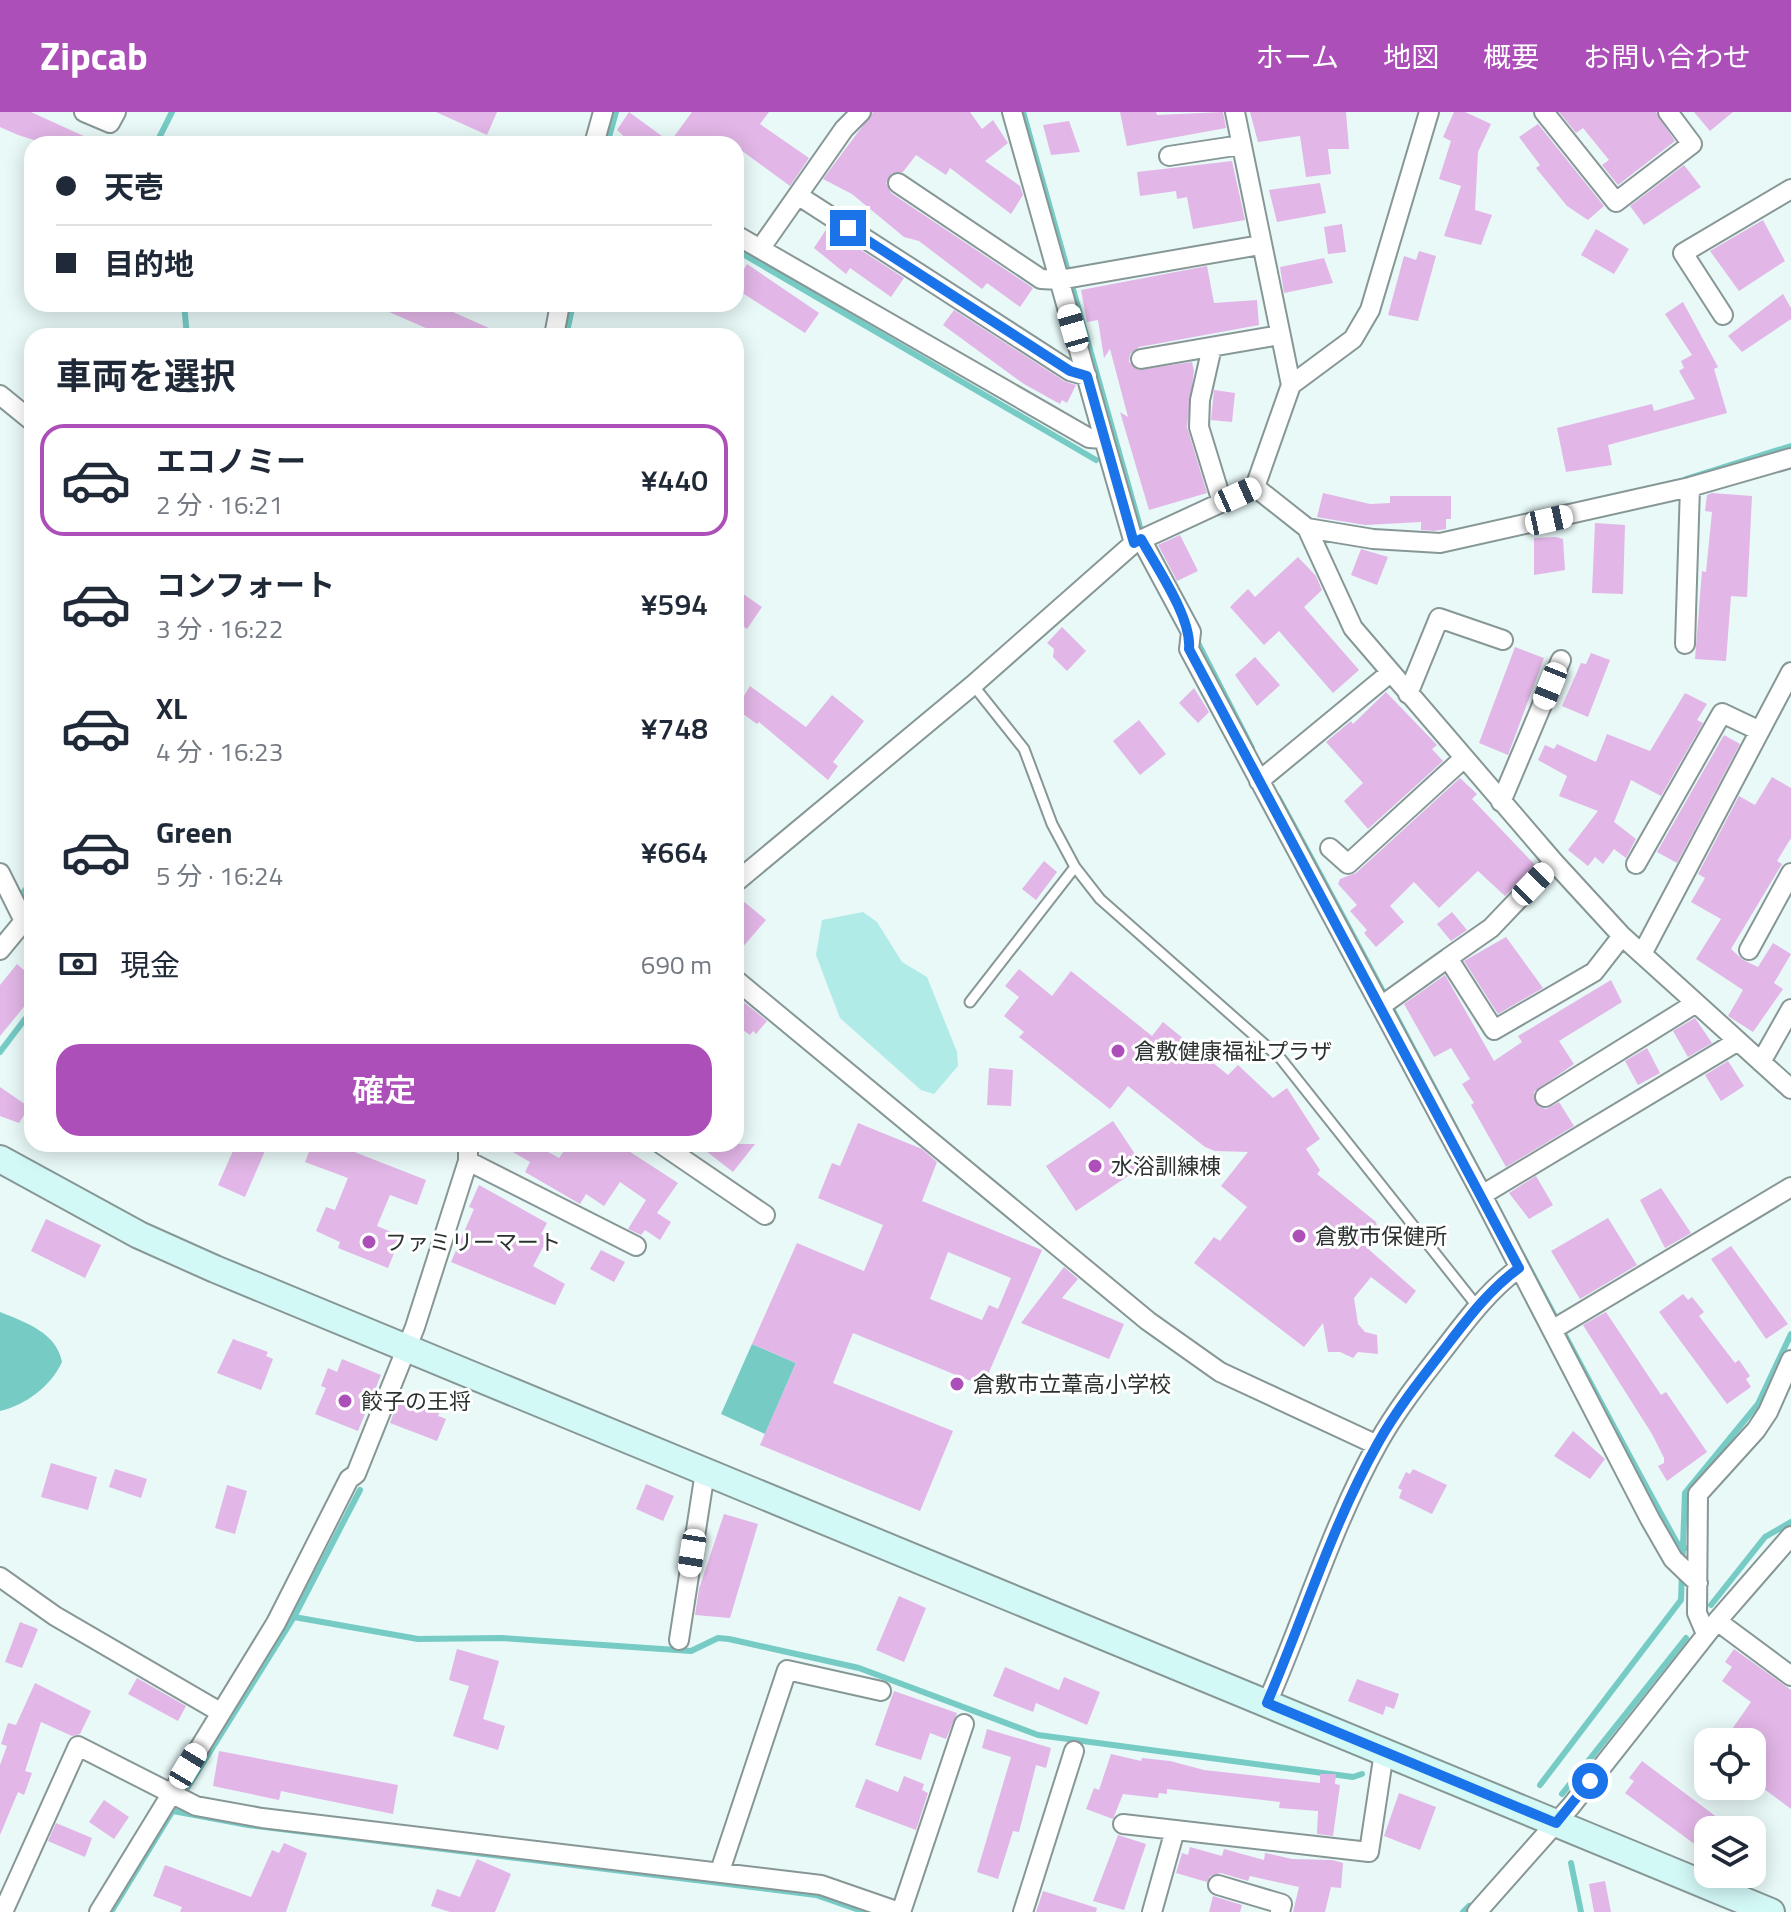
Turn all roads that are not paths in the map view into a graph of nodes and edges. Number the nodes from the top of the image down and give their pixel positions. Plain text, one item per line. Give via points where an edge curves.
1 (84, 112) edge
2 (116, 112) edge
3 (603, 112) edge
4 (1012, 112) edge
5 (1235, 112) edge
6 (1429, 112) edge
7 (1544, 112) edge
8 (1668, 112) edge
9 (857, 113) edge
10 (596, 136) edge
11 (1241, 145) junction
12 (1169, 156) dead end
13 (898, 183) dead end
14 (1791, 189) edge
15 (799, 196) junction
16 (744, 240) edge
17 (1260, 245) junction
18 (760, 249) junction
19 (1068, 277) junction
20 (1723, 315) dead end
21 (1280, 335) junction
22 (1212, 347) junction
23 (1141, 359) dead end
24 (1087, 376) junction
25 (1291, 385) junction
26 (0, 395) edge
27 (24, 414) edge
28 (1104, 439) junction
29 (1791, 458) edge
30 (1255, 487) junction
31 (1690, 487) junction
32 (1222, 502) junction
33 (1307, 528) junction
34 (1138, 541) junction
35 (1503, 640) dead end
36 (1685, 644) dead end
37 (1561, 660) dead end
38 (1791, 672) edge
39 (1390, 673) junction
40 (973, 685) junction
41 (1408, 694) junction
42 (1760, 731) junction
43 (1463, 759) junction
44 (1264, 777) junction
45 (1501, 802) junction
46 (1330, 848) dead end
47 (1554, 862) junction
48 (1636, 864) dead end
49 (1075, 867) junction
50 (0, 873) edge
51 (1791, 873) edge
52 (744, 875) edge
53 (1622, 936) junction
54 (0, 950) edge
55 (1749, 950) dead end
56 (1642, 954) junction
57 (1448, 958) junction
58 (744, 987) edge
59 (970, 1002) dead end
60 (1386, 1003) junction
61 (1696, 1003) junction
62 (1791, 1009) edge
63 (1738, 1041) junction
64 (1761, 1062) junction
65 (1791, 1089) edge
66 (1545, 1097) dead end
67 (673, 1152) edge
68 (468, 1153) edge
69 (0, 1159) edge
70 (1791, 1187) edge
71 (1487, 1191) junction
72 (765, 1215) dead end
73 (636, 1246) dead end
74 (1519, 1268) junction
75 (1477, 1306) junction
76 (1557, 1327) junction
77 (407, 1347) junction
78 (1791, 1360) edge
79 (1377, 1445) junction
80 (705, 1472) junction
81 (1791, 1536) edge
82 (1689, 1575) junction
83 (0, 1577) edge
84 (1712, 1628) junction
85 (679, 1640) dead end
86 (1791, 1676) edge
87 (881, 1691) dead end
88 (1267, 1703) junction
89 (220, 1712) junction
90 (964, 1724) dead end
91 (1074, 1751) dead end
92 (1384, 1752) junction
93 (179, 1797) junction
94 (1556, 1823) junction
95 (1123, 1824) dead end
96 (1175, 1830) junction
97 (720, 1871) junction
98 (1218, 1885) dead end
99 (3, 1912) edge
100 (99, 1912) edge
101 (900, 1912) edge
102 (1023, 1912) edge
103 (1152, 1912) edge
104 (1280, 1912) edge
105 (1477, 1912) edge
106 (1771, 1912) edge

1 - 2 street via 110,123
3 - 10 street
4 - 19 street
5 - 11 street
6 - 25 street via 1370,310 1353,339
7 - 8 street via 1616,202 1692,144
9 - 15 street
11 - 12 street
11 - 17 street
13 - 19 street via 1041,279
14 - 20 street via 1683,253
15 - 18 street
15 - 24 street via 1070,371
16 - 18 street
17 - 19 street
17 - 21 street
18 - 28 street via 1089,438
19 - 24 street
21 - 22 street
21 - 25 street
22 - 23 street
22 - 32 street via 1199,427
24 - 28 street
25 - 30 street
26 - 27 street
28 - 34 street
29 - 31 street
30 - 32 street
30 - 33 street
31 - 33 street via 1440,543
31 - 36 street
32 - 34 street
33 - 39 street via 1353,628
34 - 40 street
34 - 44 street via 1191,632 1189,649
35 - 41 street via 1439,618
37 - 45 street
38 - 42 street
39 - 41 street
39 - 44 street
40 - 49 lane via 1024,749 1052,824
40 - 52 street
41 - 43 street
42 - 48 street via 1722,713
42 - 56 street
43 - 45 street
43 - 46 street via 1348,864
44 - 60 street
45 - 47 street
47 - 53 street
47 - 57 street via 1491,928
49 - 59 lane
49 - 75 lane via 1121,921 1281,1059
50 - 54 street via 24,921
51 - 55 street
53 - 56 street
53 - 57 street via 1594,972 1494,1030
56 - 61 street
57 - 60 street
58 - 79 street via 1148,1321 1220,1372
60 - 71 street
61 - 63 street
61 - 66 street
62 - 64 street
63 - 64 street
63 - 71 street
64 - 65 street
67 - 72 street
68 - 73 street
68 - 77 street
69 - 77 street via 139,1235
70 - 76 street
71 - 74 street
74 - 75 street
74 - 76 street
75 - 79 street
76 - 82 street
77 - 80 street
77 - 89 street via 356,1474 276,1623
78 - 82 street via 1756,1430 1698,1494
79 - 88 street
80 - 85 street
80 - 88 street
81 - 84 street
82 - 84 street via 1697,1613
83 - 89 street via 55,1616
84 - 86 street
84 - 94 street
87 - 97 street via 787,1670
88 - 92 street
89 - 93 street
90 - 101 street
91 - 102 street
92 - 94 street
92 - 96 street via 1369,1852
93 - 97 street via 262,1818
93 - 99 street via 78,1746
93 - 100 street
94 - 105 street
94 - 106 street
95 - 96 street
96 - 103 street
97 - 101 street via 821,1885
98 - 104 street via 1282,1904

